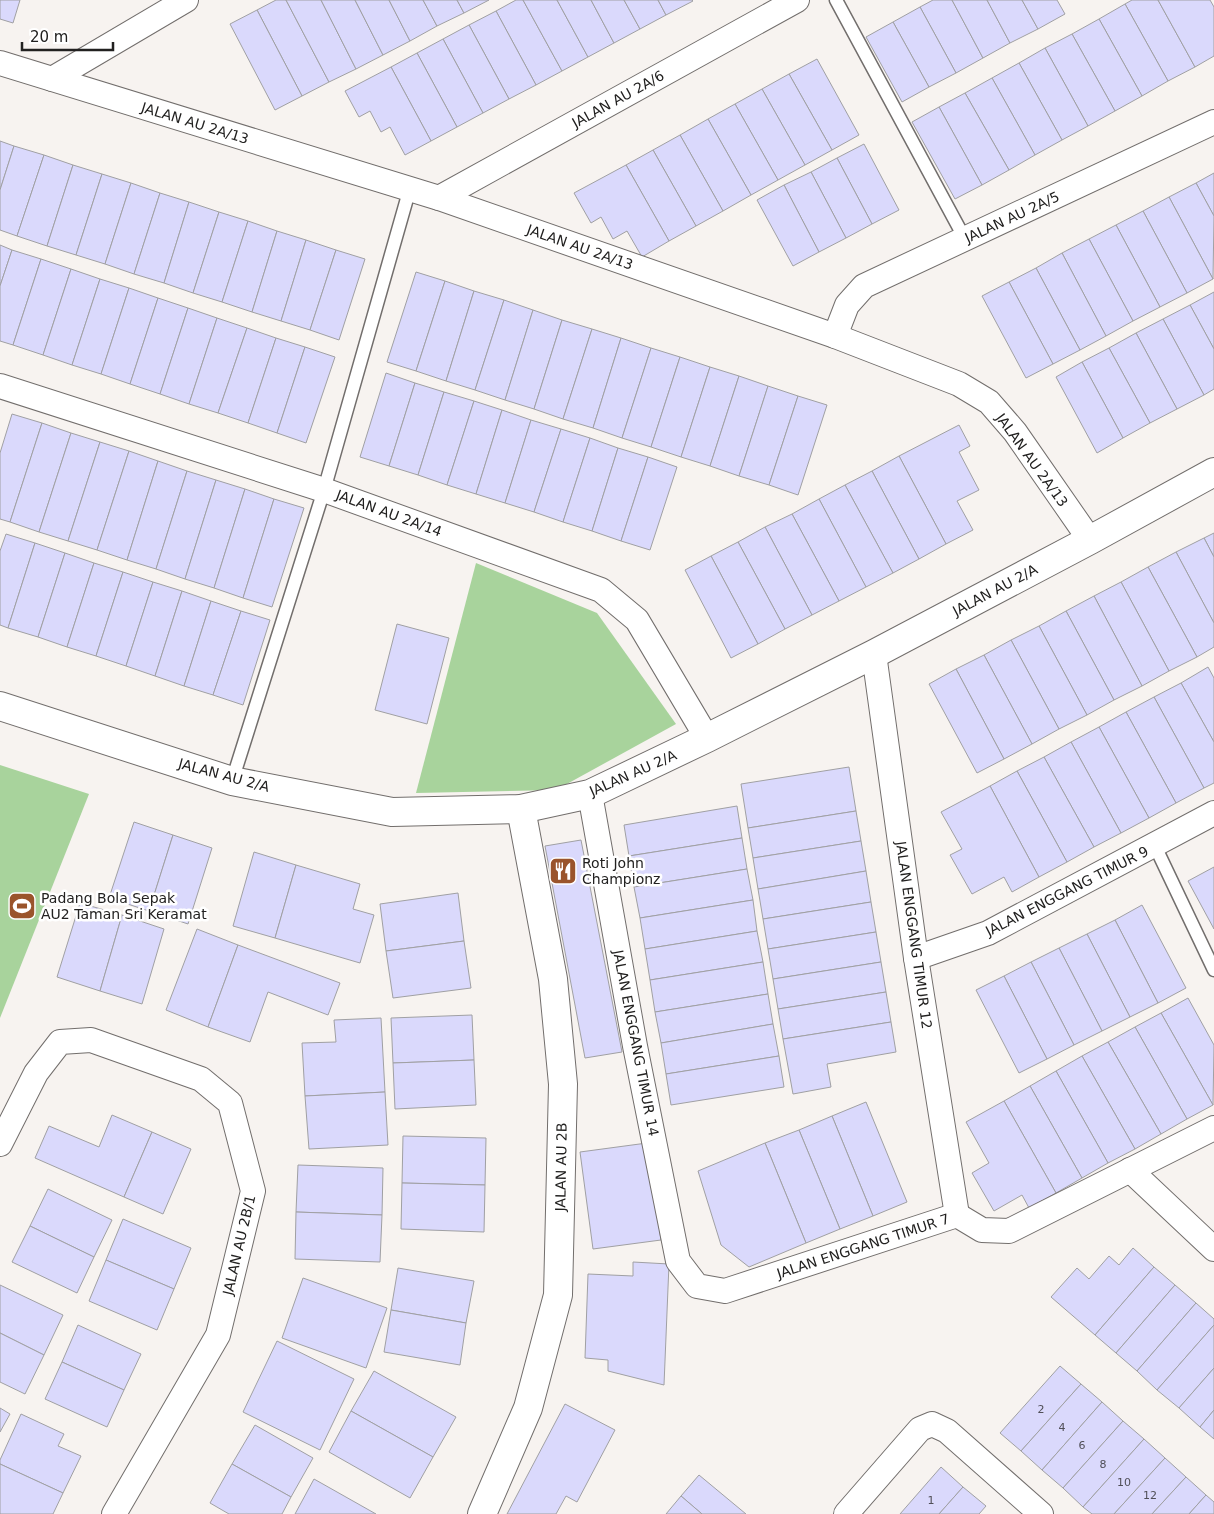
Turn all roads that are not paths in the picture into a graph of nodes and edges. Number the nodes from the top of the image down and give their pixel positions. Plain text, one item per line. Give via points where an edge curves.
1 (186, 0) edge
2 (797, 0) edge
3 (836, 0) edge
4 (0, 63) edge
5 (52, 79) junction
6 (1214, 122) edge
7 (410, 188) junction
8 (439, 198) junction
9 (965, 240) junction
10 (835, 336) junction
11 (0, 386) edge
12 (1214, 472) edge
13 (324, 490) junction
14 (1090, 540) junction
15 (874, 654) junction
16 (0, 706) edge
17 (707, 738) junction
18 (232, 781) junction
19 (590, 794) junction
20 (521, 809) junction
21 (1214, 813) edge
22 (1154, 846) junction
23 (916, 958) junction
24 (1214, 970) edge
25 (1214, 1128) edge
26 (0, 1144) edge
27 (1130, 1170) junction
28 (957, 1215) junction
29 (1214, 1249) edge
30 (697, 1286) joint
31 (114, 1514) edge
32 (482, 1514) edge
33 (846, 1514) edge
34 (1040, 1514) edge

1 - 5 street
2 - 8 street, JALAN AU 2A/6
3 - 9 lane
4 - 5 street, JALAN AU 2A/13
5 - 7 street, JALAN AU 2A/13
6 - 9 street, JALAN AU 2A/5
7 - 8 street, JALAN AU 2A/13
7 - 13 lane
8 - 10 street, JALAN AU 2A/13
9 - 10 street, JALAN AU 2A/5 via 864,286 847,305
10 - 14 street, JALAN AU 2A/13 via 959,384 989,402 1015,432
11 - 13 street, JALAN AU 2A/14
12 - 14 street, JALAN AU 2/A
13 - 17 street, JALAN AU 2A/14 via 601,590 637,620
13 - 18 lane
14 - 15 street, JALAN AU 2/A
15 - 17 street, JALAN AU 2/A
15 - 23 street, JALAN ENGGANG TIMUR 12
16 - 18 street, JALAN AU 2/A
17 - 19 street, JALAN AU 2/A
18 - 20 street, JALAN AU 2/A via 392,812
19 - 20 street, JALAN AU 2/A
19 - 30 street, JALAN ENGGANG TIMUR 14 via 678,1261
20 - 32 street, JALAN AU 2B via 553,979 563,1084 558,1295 528,1408
21 - 22 street, JALAN ENGGANG TIMUR 9
22 - 23 street, JALAN ENGGANG TIMUR 9 via 988,933
22 - 24 lane
23 - 28 street, JALAN ENGGANG TIMUR 12
25 - 27 street, JALAN ENGGANG TIMUR 7
26 - 31 street, JALAN AU 2B/1 via 36,1073 60,1042 91,1040 201,1079 230,1103 253,1191 218,1335
27 - 28 street, JALAN ENGGANG TIMUR 7 via 1009,1231 982,1230
27 - 29 street
28 - 30 street, JALAN ENGGANG TIMUR 7 via 725,1291
33 - 34 street via 920,1429 932,1424 947,1431

